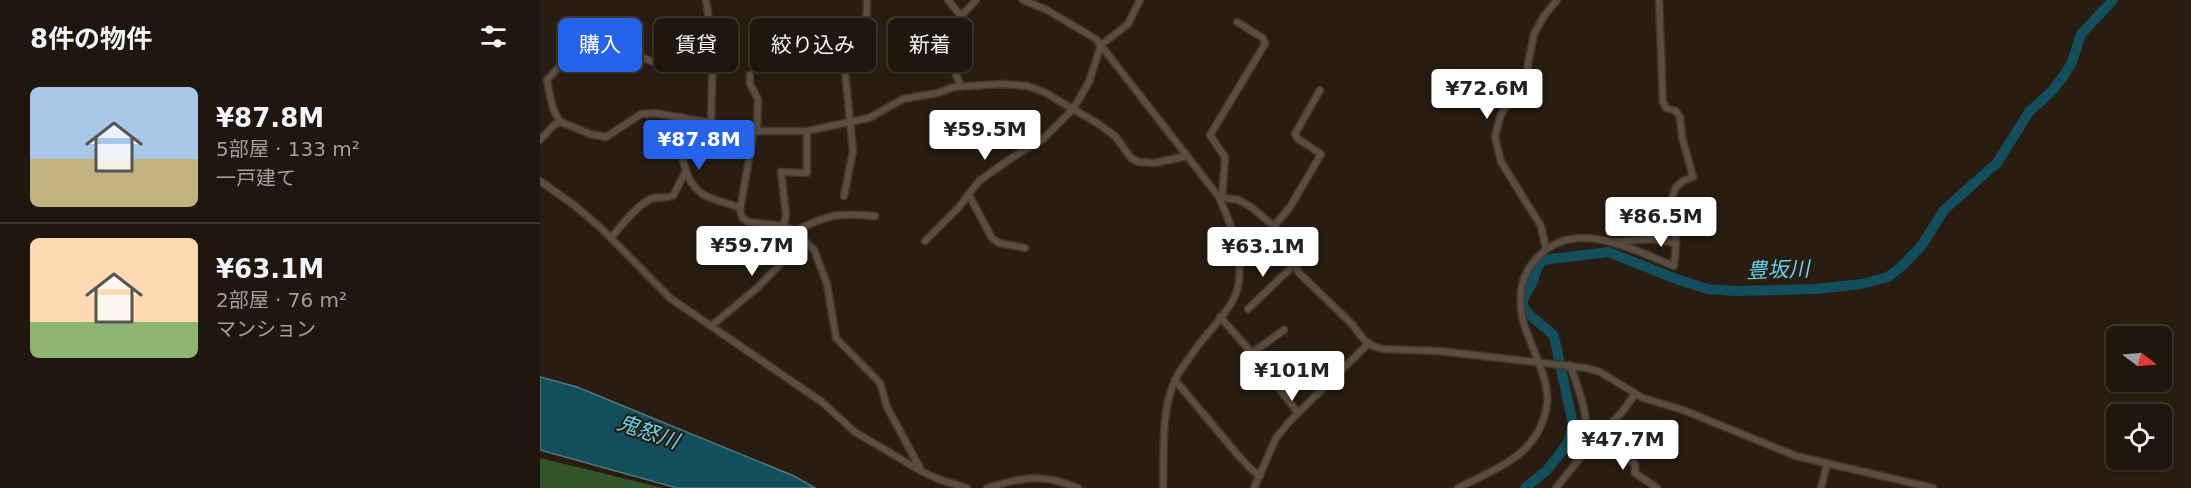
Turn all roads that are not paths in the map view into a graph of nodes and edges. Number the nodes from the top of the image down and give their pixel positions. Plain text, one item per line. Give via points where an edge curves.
1 (706, 0) edge
2 (867, 0) edge
3 (948, 0) edge
4 (976, 0) edge
5 (1023, 0) edge
6 (1140, 0) edge
7 (1557, 0) edge
8 (1659, 0) edge
9 (962, 17) junction
10 (1238, 22) dead end
11 (1101, 45) junction
12 (654, 62) edge
13 (750, 75) dead end
14 (544, 79) edge
15 (961, 86) junction
16 (1320, 90) dead end
17 (1073, 110) junction
18 (680, 117) junction
19 (561, 122) junction
20 (711, 123) junction
21 (850, 123) junction
22 (755, 131) junction
23 (807, 131) junction
24 (540, 140) edge
25 (1187, 156) junction
26 (686, 171) junction
27 (540, 181) edge
28 (844, 195) dead end
29 (969, 195) junction
30 (1221, 197) junction
31 (741, 208) junction
32 (875, 216) dead end
33 (784, 226) junction
34 (1274, 226) junction
35 (795, 231) junction
36 (611, 238) junction
37 (804, 240) junction
38 (925, 241) dead end
39 (1612, 242) junction
40 (1676, 243) junction
41 (1025, 248) dead end
42 (1546, 249) junction
43 (1295, 264) junction
44 (1248, 309) dead end
45 (1221, 317) junction
46 (711, 326) junction
47 (1284, 330) dead end
48 (1369, 343) junction
49 (1252, 353) junction
50 (1539, 362) junction
51 (1568, 365) junction
52 (1175, 380) junction
53 (1635, 394) junction
54 (1298, 413) junction
55 (1597, 438) junction
56 (1580, 459) junction
57 (1827, 464) junction
58 (921, 471) junction
59 (1260, 476) junction
60 (1074, 487) edge
61 (967, 488) edge
62 (987, 488) edge
63 (1163, 488) edge
64 (1254, 488) edge
65 (1458, 488) edge
66 (1556, 488) edge
67 (1657, 488) edge
68 (1821, 488) edge
69 (1933, 488) edge

1 - 20 street via 713,48
2 - 21 street via 863,30 846,59
3 - 9 street
4 - 9 street
5 - 11 street via 1047,10
6 - 11 street via 1128,24
7 - 42 street via 1534,34 1524,87 1504,108 1495,137 1501,162 1541,226
8 - 40 street via 1664,102 1666,108 1680,117 1693,177 1683,180 1672,198
9 - 15 street via 953,59
10 - 30 street via 1263,38 1265,44 1210,135 1225,157
11 - 17 street via 1089,82
11 - 25 street
12 - 14 street via 644,58 609,69 572,62
13 - 22 street via 750,84 759,99
14 - 19 street
15 - 17 street via 1027,86
15 - 21 street via 903,99 869,118
16 - 34 street via 1295,134 1321,154 1290,207
17 - 25 street via 1115,136 1131,158 1139,162
17 - 29 street via 1043,140 979,181
18 - 19 street via 641,114 606,137
18 - 20 street
18 - 26 street
19 - 24 street
20 - 22 street
21 - 23 street
21 - 28 street via 852,151
22 - 23 street
22 - 31 street
23 - 33 street via 807,173 782,172
25 - 30 street
26 - 31 street via 701,194
26 - 36 street via 674,196 647,201
27 - 36 street
29 - 38 street
29 - 41 street via 992,238
30 - 34 street via 1239,200
30 - 45 street via 1239,263 1233,301
31 - 33 street via 742,217 748,222
32 - 35 street via 829,216
33 - 35 street
34 - 43 street
35 - 37 street
36 - 46 street via 670,298
37 - 46 street via 757,288
37 - 58 street via 814,250 827,284 836,338 880,383 887,407
39 - 40 street via 1650,239
39 - 40 street via 1674,266
39 - 42 street via 1579,237
42 - 50 street via 1528,269 1520,297 1524,322
43 - 44 street
43 - 48 street via 1299,273
45 - 49 street
45 - 52 street
46 - 58 street via 822,402 855,432
47 - 49 street
48 - 50 street via 1382,349
48 - 54 street
49 - 54 street
50 - 51 street
50 - 65 street via 1547,404 1533,439 1514,459
51 - 53 street via 1600,372
51 - 56 street via 1587,424
52 - 59 street
52 - 63 street via 1168,403
53 - 55 street
53 - 57 street via 1778,450
54 - 59 street via 1276,438
55 - 56 street
55 - 67 street via 1620,450 1635,464 1635,473
56 - 66 street
57 - 68 street
57 - 69 street
58 - 61 street
59 - 64 street
60 - 62 street via 1039,477 1019,478

